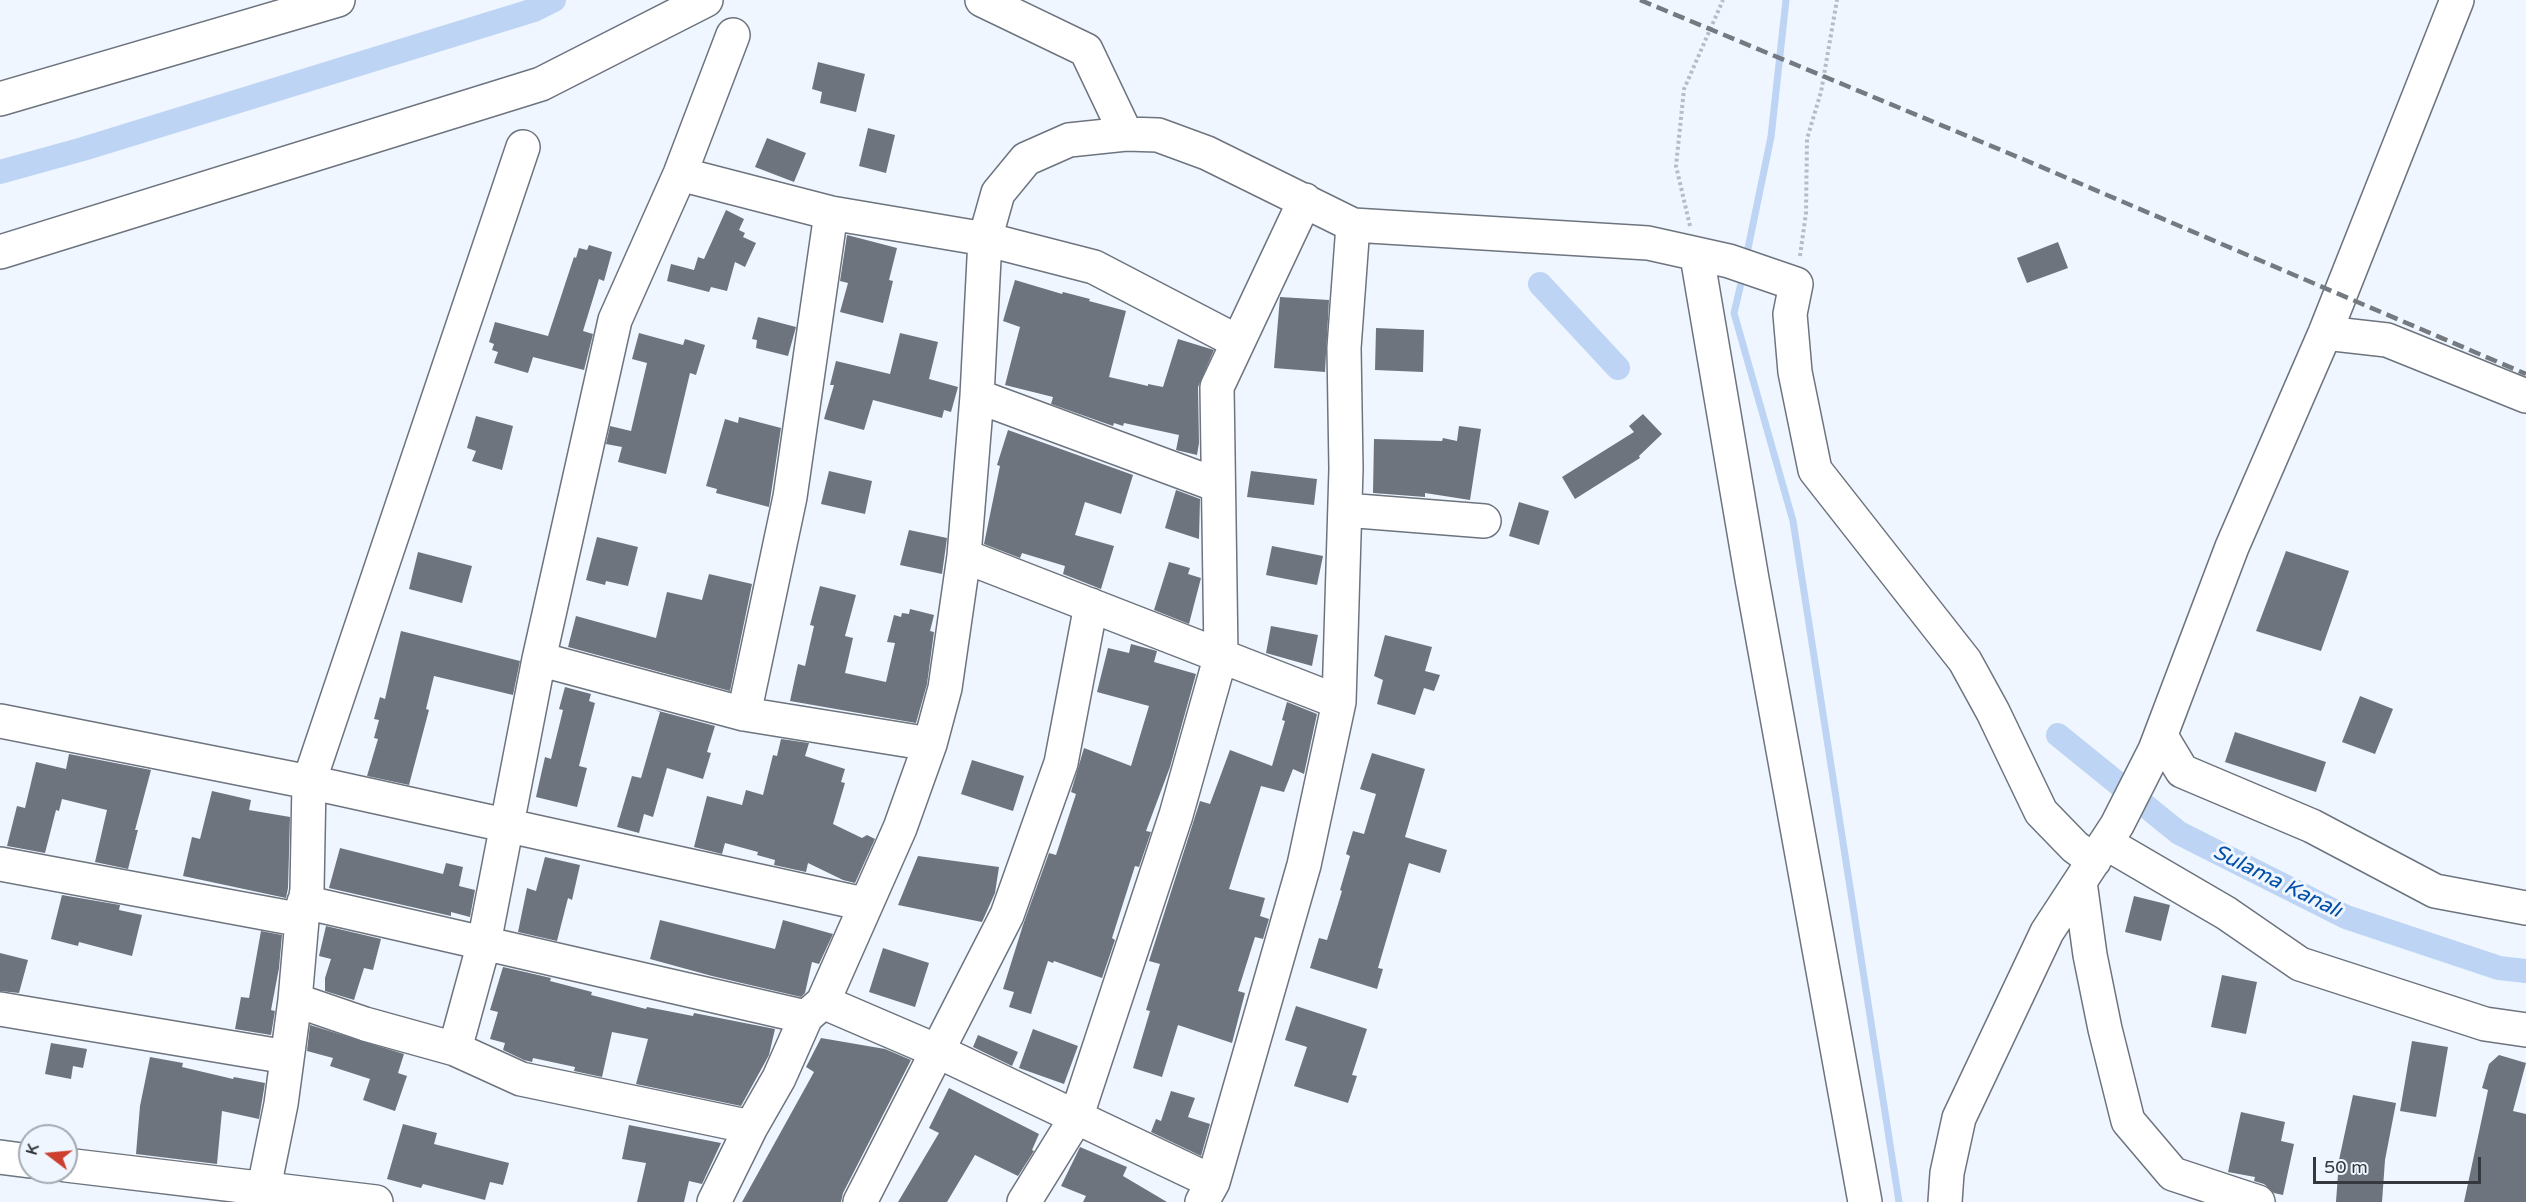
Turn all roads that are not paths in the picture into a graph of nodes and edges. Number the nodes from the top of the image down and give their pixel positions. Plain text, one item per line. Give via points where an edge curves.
1 (338, 0) edge
2 (706, 0) edge
3 (982, 0) edge
4 (2457, 0) edge
5 (733, 35) dead end
6 (0, 99) edge
7 (1126, 134) junction
8 (523, 147) dead end
9 (680, 174) junction
10 (1305, 200) junction
11 (831, 213) junction
12 (1353, 225) junction
13 (985, 239) junction
14 (0, 252) edge
15 (1697, 256) junction
16 (2325, 333) junction
17 (1238, 342) junction
18 (977, 396) junction
19 (2526, 396) edge
20 (1217, 485) junction
21 (1345, 510) junction
22 (1484, 521) dead end
23 (964, 556) junction
24 (1091, 605) junction
25 (1221, 655) junction
26 (539, 658) junction
27 (1340, 702) junction
28 (744, 714) junction
29 (0, 721) edge
30 (2158, 743) junction
31 (930, 744) junction
32 (309, 782) junction
33 (507, 825) junction
34 (2100, 853) junction
35 (0, 864) edge
36 (864, 904) junction
37 (2526, 908) edge
38 (303, 911) junction
39 (484, 943) junction
40 (295, 1000) junction
41 (0, 1009) edge
42 (814, 1009) junction
43 (2526, 1030) edge
44 (455, 1049) junction
45 (937, 1052) junction
46 (287, 1057) junction
47 (1076, 1118) junction
48 (751, 1127) junction
49 (0, 1157) edge
50 (18, 1159) edge
51 (78, 1167) edge
52 (2174, 1188) edge
53 (1208, 1192) edge
54 (262, 1196) edge
55 (376, 1202) edge
56 (714, 1202) edge
57 (860, 1202) edge
58 (1024, 1202) edge
59 (1865, 1202) edge
60 (1945, 1202) edge
61 (2258, 1202) edge

1 - 6 street
2 - 14 street via 541,84
3 - 7 street via 1086,50
4 - 16 street
5 - 9 street
7 - 10 street via 1158,135 1207,153
7 - 13 street via 1069,140 1026,159 998,193
8 - 32 street
9 - 11 street
9 - 26 street via 615,320
10 - 12 street
10 - 17 street
11 - 13 street
11 - 28 street via 790,497
12 - 15 street via 1648,243
12 - 21 street via 1344,348
13 - 17 street via 1094,267
13 - 18 street
15 - 34 street via 1729,261 1796,284 1790,314 1795,372 1815,470 1965,661 2041,812 2075,847
15 - 59 street
16 - 19 street via 2387,340
16 - 30 street via 2232,547
17 - 20 street via 1217,387
18 - 20 street
18 - 23 street
20 - 25 street
21 - 22 street
21 - 27 street
23 - 24 street
23 - 31 street via 945,688
24 - 25 street
24 - 45 street via 1061,763 1007,915
25 - 27 street
25 - 47 street via 1176,815
26 - 28 street
26 - 33 street
27 - 53 street via 1304,865
28 - 31 street
29 - 32 street
30 - 34 street
30 - 37 street via 2182,771 2312,826 2435,891
31 - 36 street via 900,828
32 - 33 street
32 - 38 street
33 - 36 street
33 - 39 street
34 - 43 street via 2226,913 2300,964 2485,1024
34 - 52 street via 2094,976 2128,1120
34 - 60 street via 2047,932 1959,1118
35 - 38 street
36 - 42 street
38 - 39 street
38 - 40 street
39 - 42 street
39 - 44 street
40 - 44 street
40 - 46 street
41 - 46 street
42 - 45 street
42 - 48 street
44 - 48 street via 521,1079
45 - 47 street
45 - 57 street
46 - 54 street
47 - 53 street
47 - 58 street
48 - 56 street
49 - 50 street
51 - 54 street
52 - 61 street
54 - 55 street

